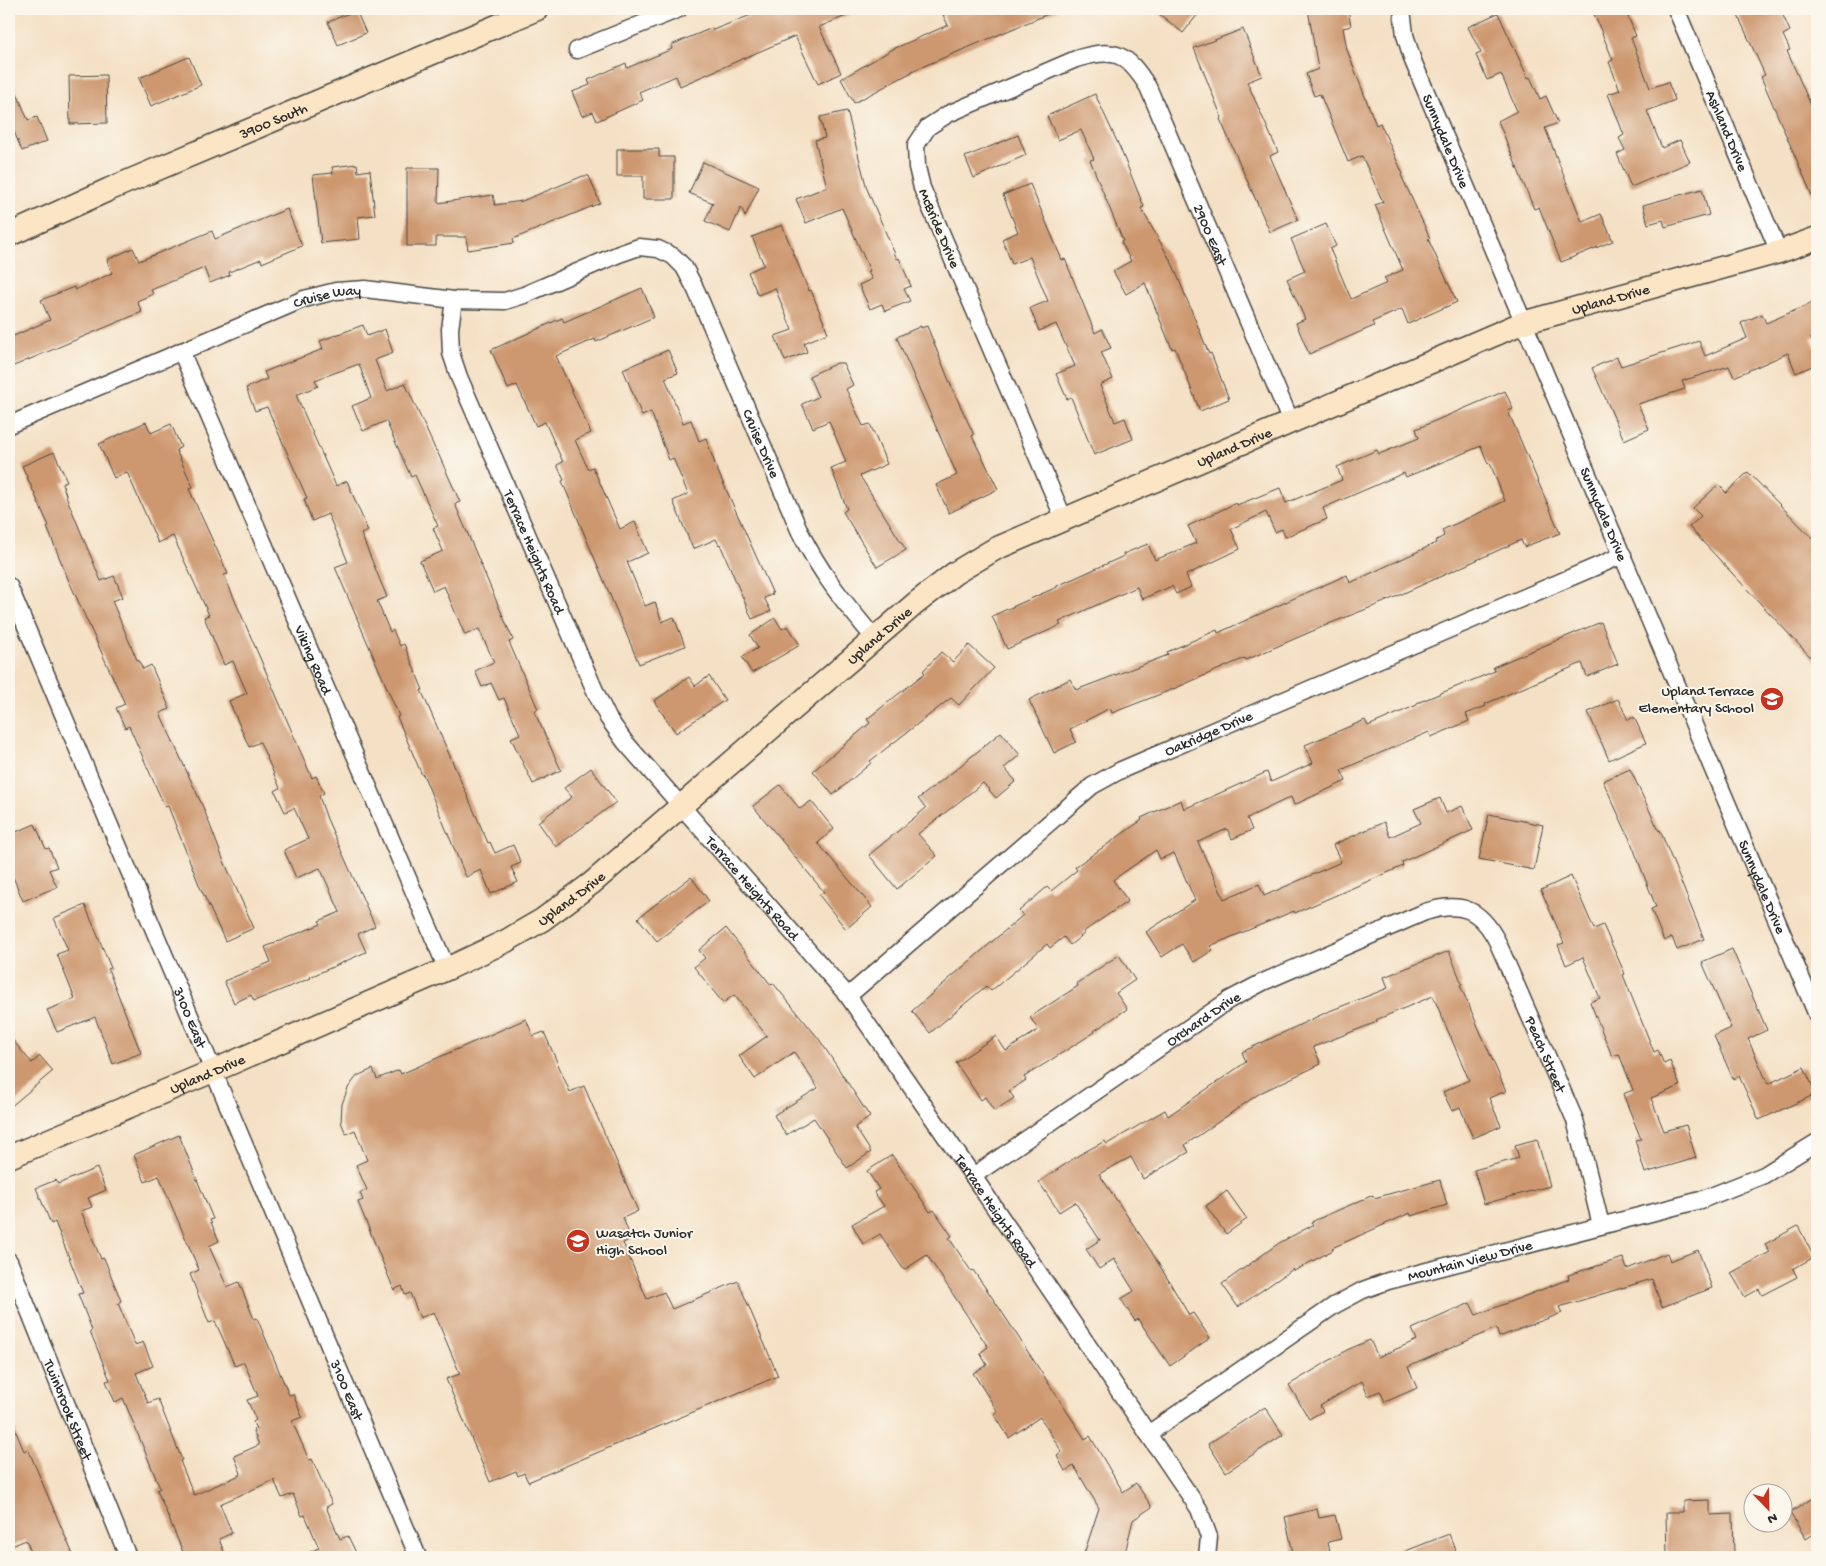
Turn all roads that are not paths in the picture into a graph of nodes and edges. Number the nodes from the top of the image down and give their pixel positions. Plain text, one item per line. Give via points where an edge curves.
1 (538, 9) edge
2 (679, 9) edge
3 (1402, 9) edge
4 (1676, 9) edge
5 (577, 50) dead end
6 (1119, 55) joint
7 (9, 235) edge
8 (1817, 238) edge
9 (658, 249) joint
10 (1779, 252) junction
11 (454, 300) junction
12 (1522, 323) junction
13 (182, 352) junction
14 (1291, 422) junction
15 (9, 425) edge
16 (1064, 519) junction
17 (1623, 555) junction
18 (9, 586) edge
19 (874, 638) junction
20 (682, 807) junction
21 (1455, 906) joint
22 (447, 969) junction
23 (848, 996) junction
24 (1817, 1015) edge
25 (213, 1071) junction
26 (1817, 1142) edge
27 (9, 1157) edge
28 (973, 1176) junction
29 (1601, 1225) junction
30 (9, 1261) edge
31 (1148, 1434) junction
32 (128, 1557) edge
33 (418, 1557) edge
34 (1207, 1557) edge

1 - 7 street, 3900 South via 128,181
2 - 5 street
3 - 12 street, Sunnydale Drive via 1413,61
4 - 10 street, Ashland Drive
6 - 14 street, 2900 East via 1136,68 1148,87
6 - 16 street, McBride Drive via 1096,52 1076,58 948,114 928,127 916,145 916,166 922,188
8 - 10 street, Upland Drive
9 - 11 street, Cruise Way via 639,248 619,254 524,296 505,301
9 - 19 street, Cruise Drive via 684,266 696,290 813,559
10 - 12 street, Upland Drive
11 - 13 street, Cruise Way via 365,289 336,291 304,299
11 - 20 street, Terrace Heights Road via 451,353 459,377 596,694 625,742
12 - 14 street, Upland Drive
12 - 17 street, Sunnydale Drive
13 - 15 street, Cruise Way
13 - 22 street, Viking Road
14 - 16 street, Upland Drive
16 - 19 street, Upland Drive via 995,549 955,572
17 - 23 street, Oakridge Drive via 1121,770 1092,786
17 - 24 street, Sunnydale Drive
18 - 25 street, 3100 East
19 - 20 street, Upland Drive
20 - 22 street, Upland Drive via 592,883 542,920
20 - 23 street, Terrace Heights Road
21 - 28 street, Orchard Drive via 1426,912 1262,982 1229,1000
21 - 29 street, Peach Street via 1484,920 1497,941 1575,1120
22 - 25 street, Upland Drive
23 - 28 street, Terrace Heights Road
25 - 27 street, Upland Drive
25 - 33 street, 3100 East
26 - 29 street, Mountain View Drive via 1764,1175 1729,1190
28 - 31 street, Terrace Heights Road
29 - 31 street, Mountain View Drive via 1362,1290 1335,1305
30 - 32 street, Twinbrook Street
31 - 34 street, Terrace Heights Road via 1199,1509 1209,1537

